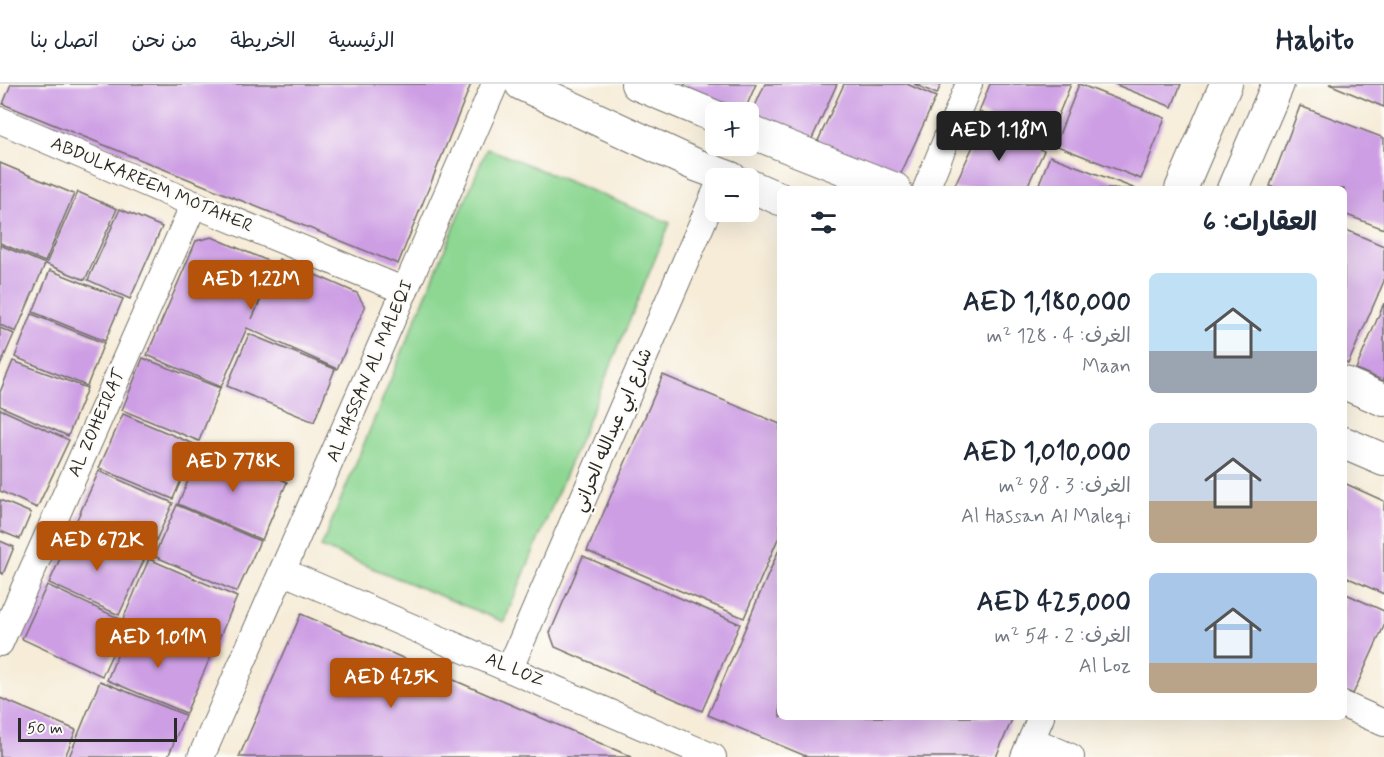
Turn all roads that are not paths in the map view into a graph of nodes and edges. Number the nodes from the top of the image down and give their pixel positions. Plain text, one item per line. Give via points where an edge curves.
1 (495, 84) edge
2 (521, 84) edge
3 (637, 84) edge
4 (969, 84) edge
5 (1226, 84) edge
6 (1278, 84) edge
7 (705, 112) edge
8 (0, 120) edge
9 (759, 141) edge
10 (708, 168) edge
11 (887, 186) edge
12 (927, 186) edge
13 (1182, 186) edge
14 (1234, 186) edge
15 (759, 190) edge
16 (777, 198) edge
17 (194, 204) junction
18 (705, 219) edge
19 (405, 291) junction
20 (1347, 384) edge
21 (1384, 400) edge
22 (1347, 444) edge
23 (1384, 460) edge
24 (284, 572) junction
25 (0, 643) edge
26 (510, 668) junction
27 (1347, 706) edge
28 (1384, 723) edge
29 (1033, 738) edge
30 (201, 757) edge
31 (713, 757) edge
32 (1071, 757) edge

1 - 19 street, AL HASSAN AL MALEQI
2 - 10 street
3 - 7 street
4 - 12 street
5 - 13 street
6 - 14 street
8 - 17 street, ABDULKAREEM MOTAHER
9 - 11 street
15 - 16 street
17 - 19 street, ABDULKAREEM MOTAHER
17 - 25 street, AL ZOHEIRAT
18 - 26 street, شارع ابي عبدالله الحراني
19 - 24 street, AL HASSAN AL MALEQI
20 - 21 street
22 - 23 street
24 - 26 street, AL LOZ
24 - 30 street, AL HASSAN AL MALEQI
26 - 31 street, AL LOZ
27 - 28 street
29 - 32 street

